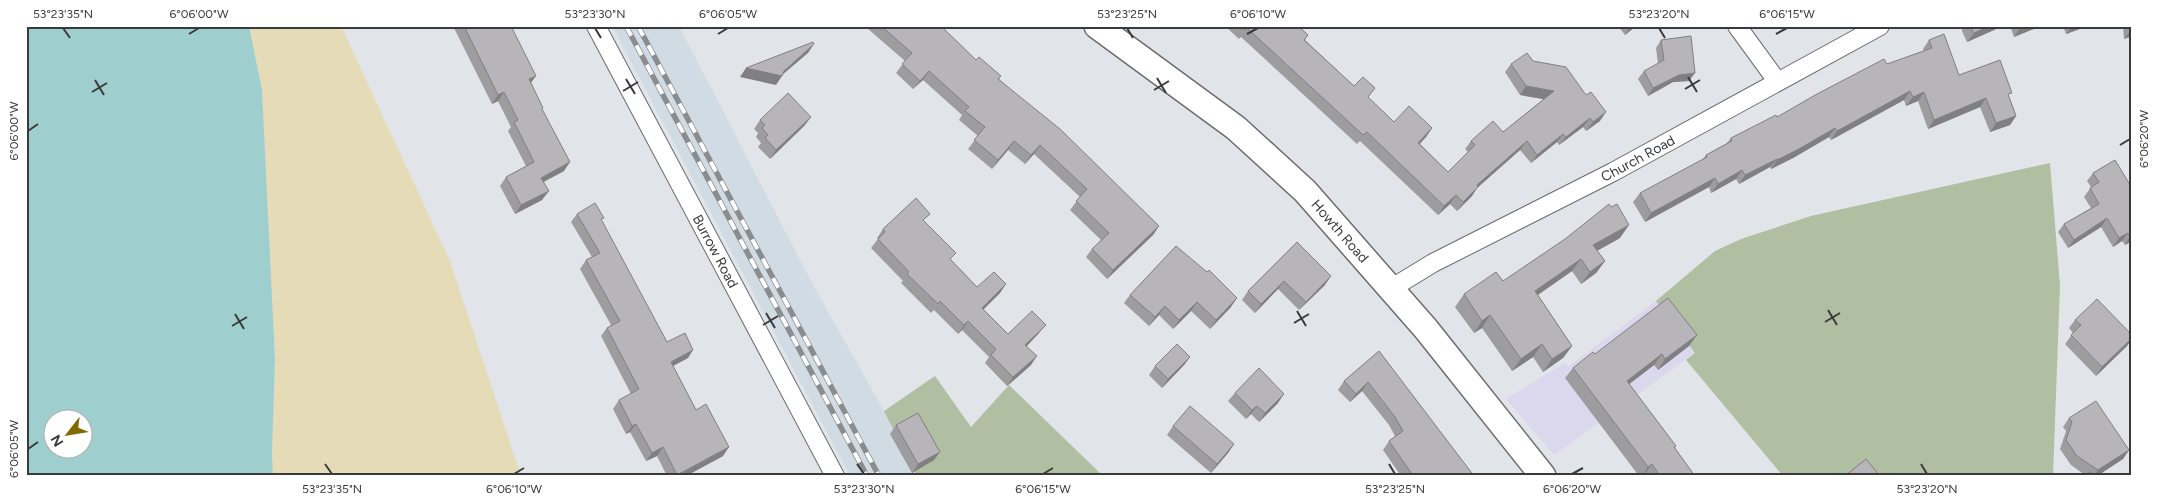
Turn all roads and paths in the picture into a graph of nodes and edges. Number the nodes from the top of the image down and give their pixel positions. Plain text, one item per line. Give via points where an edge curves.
1 (596, 26) edge
2 (1097, 26) edge
3 (1737, 26) edge
4 (1880, 26) edge
5 (1777, 81) junction
6 (1392, 288) junction
7 (835, 476) edge
8 (1542, 476) edge

1 - 7 street, Burrow Road
2 - 6 main road, Howth Road via 1236,128 1305,191
3 - 5 street
4 - 5 street, Church Road
5 - 6 street, Church Road via 1612,172 1433,263
6 - 8 main road, Howth Road

